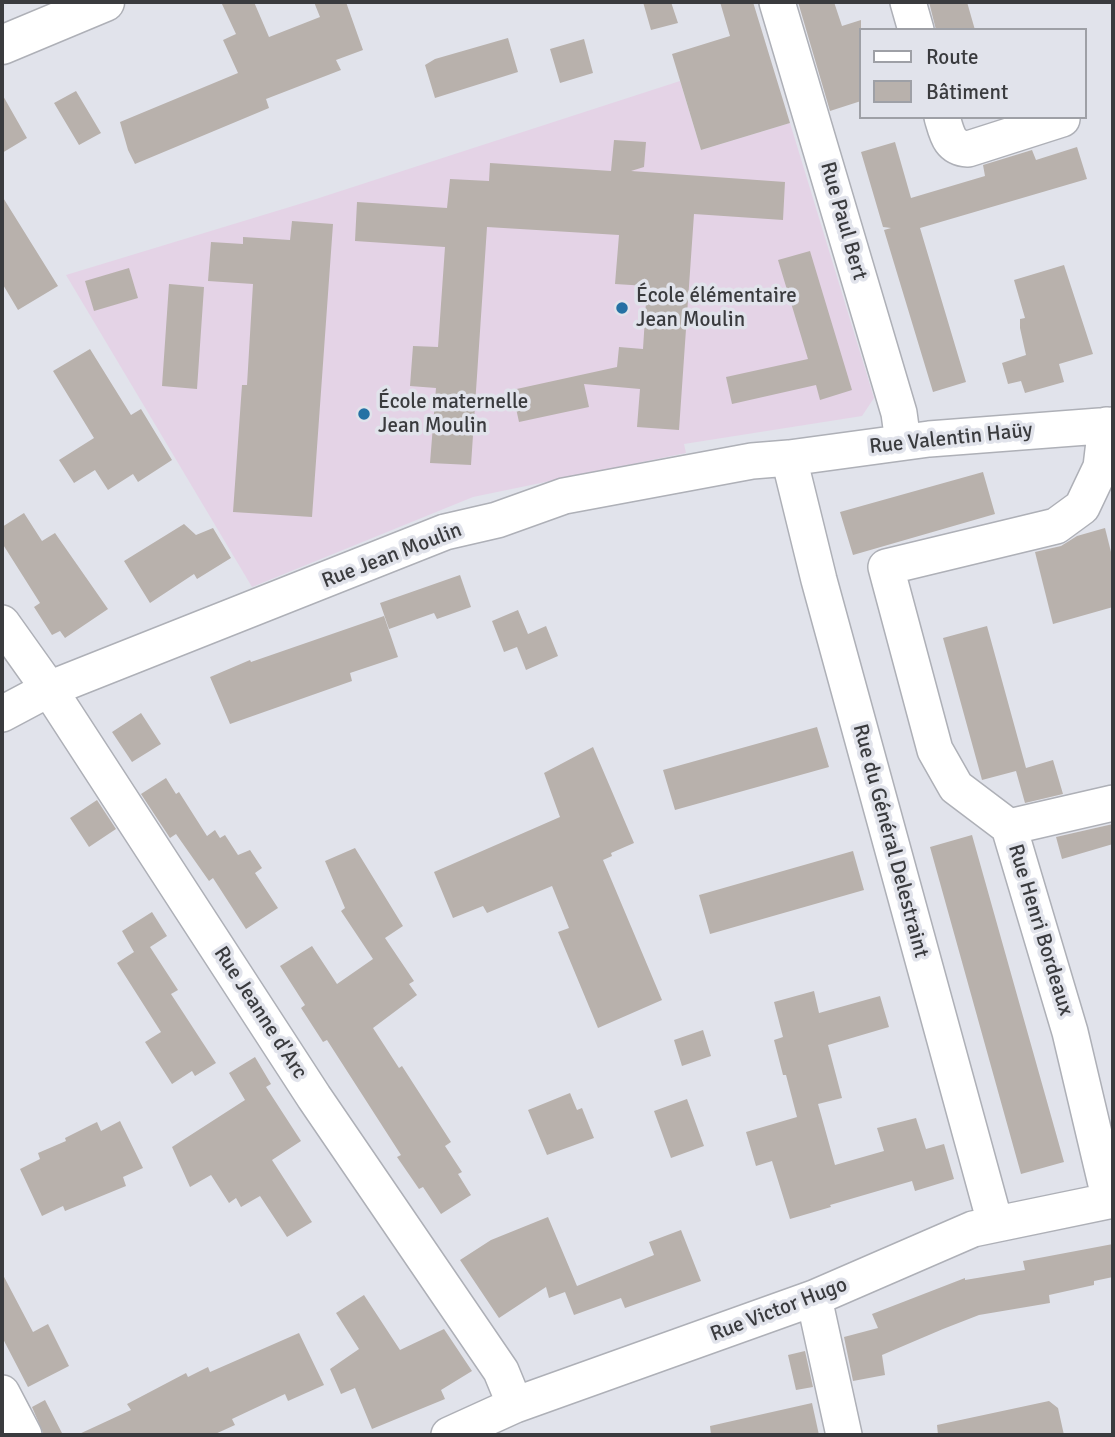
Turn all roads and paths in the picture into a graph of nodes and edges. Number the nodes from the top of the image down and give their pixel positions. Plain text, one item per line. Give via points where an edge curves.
1 (777, 2) edge
2 (908, 2) edge
3 (100, 3) edge
4 (915, 28) edge
5 (2, 45) edge
6 (943, 119) edge
7 (1062, 119) dead end
8 (1110, 425) edge
9 (903, 442) junction
10 (789, 458) junction
11 (2, 622) edge
12 (49, 689) junction
13 (2, 714) edge
14 (1113, 803) edge
15 (1009, 827) junction
16 (1112, 1200) edge
17 (995, 1223) junction
18 (814, 1298) junction
19 (2, 1393) edge
20 (515, 1405) junction
21 (24, 1435) edge
22 (449, 1435) edge
23 (844, 1435) edge

1 - 9 street, Rue Paul Bert via 899,413
2 - 4 street
3 - 5 main road
6 - 7 street via 949,140 957,149 968,149
8 - 9 street, Rue Valentin Haüy
8 - 15 street, Rue Henri Bordeaux via 1101,467 1082,507 1056,526 886,566 935,750 956,787
9 - 10 street, Rue Valentin Haüy
10 - 12 street, Rue Jean Moulin via 564,496 497,520 445,532
10 - 17 street, Rue du Général Delestraint
11 - 12 street, Rue Jeanne d'Arc
12 - 13 street, Rue Jean Moulin
12 - 20 street, Rue Jeanne d'Arc via 314,1097 501,1371
14 - 15 street
15 - 16 street, Rue Henri Bordeaux via 1070,1032
16 - 17 street, Rue Victor Hugo
17 - 18 street, Rue Victor Hugo
18 - 20 street, Rue Victor Hugo
18 - 23 street
19 - 21 street
20 - 22 street, Rue Victor Hugo

